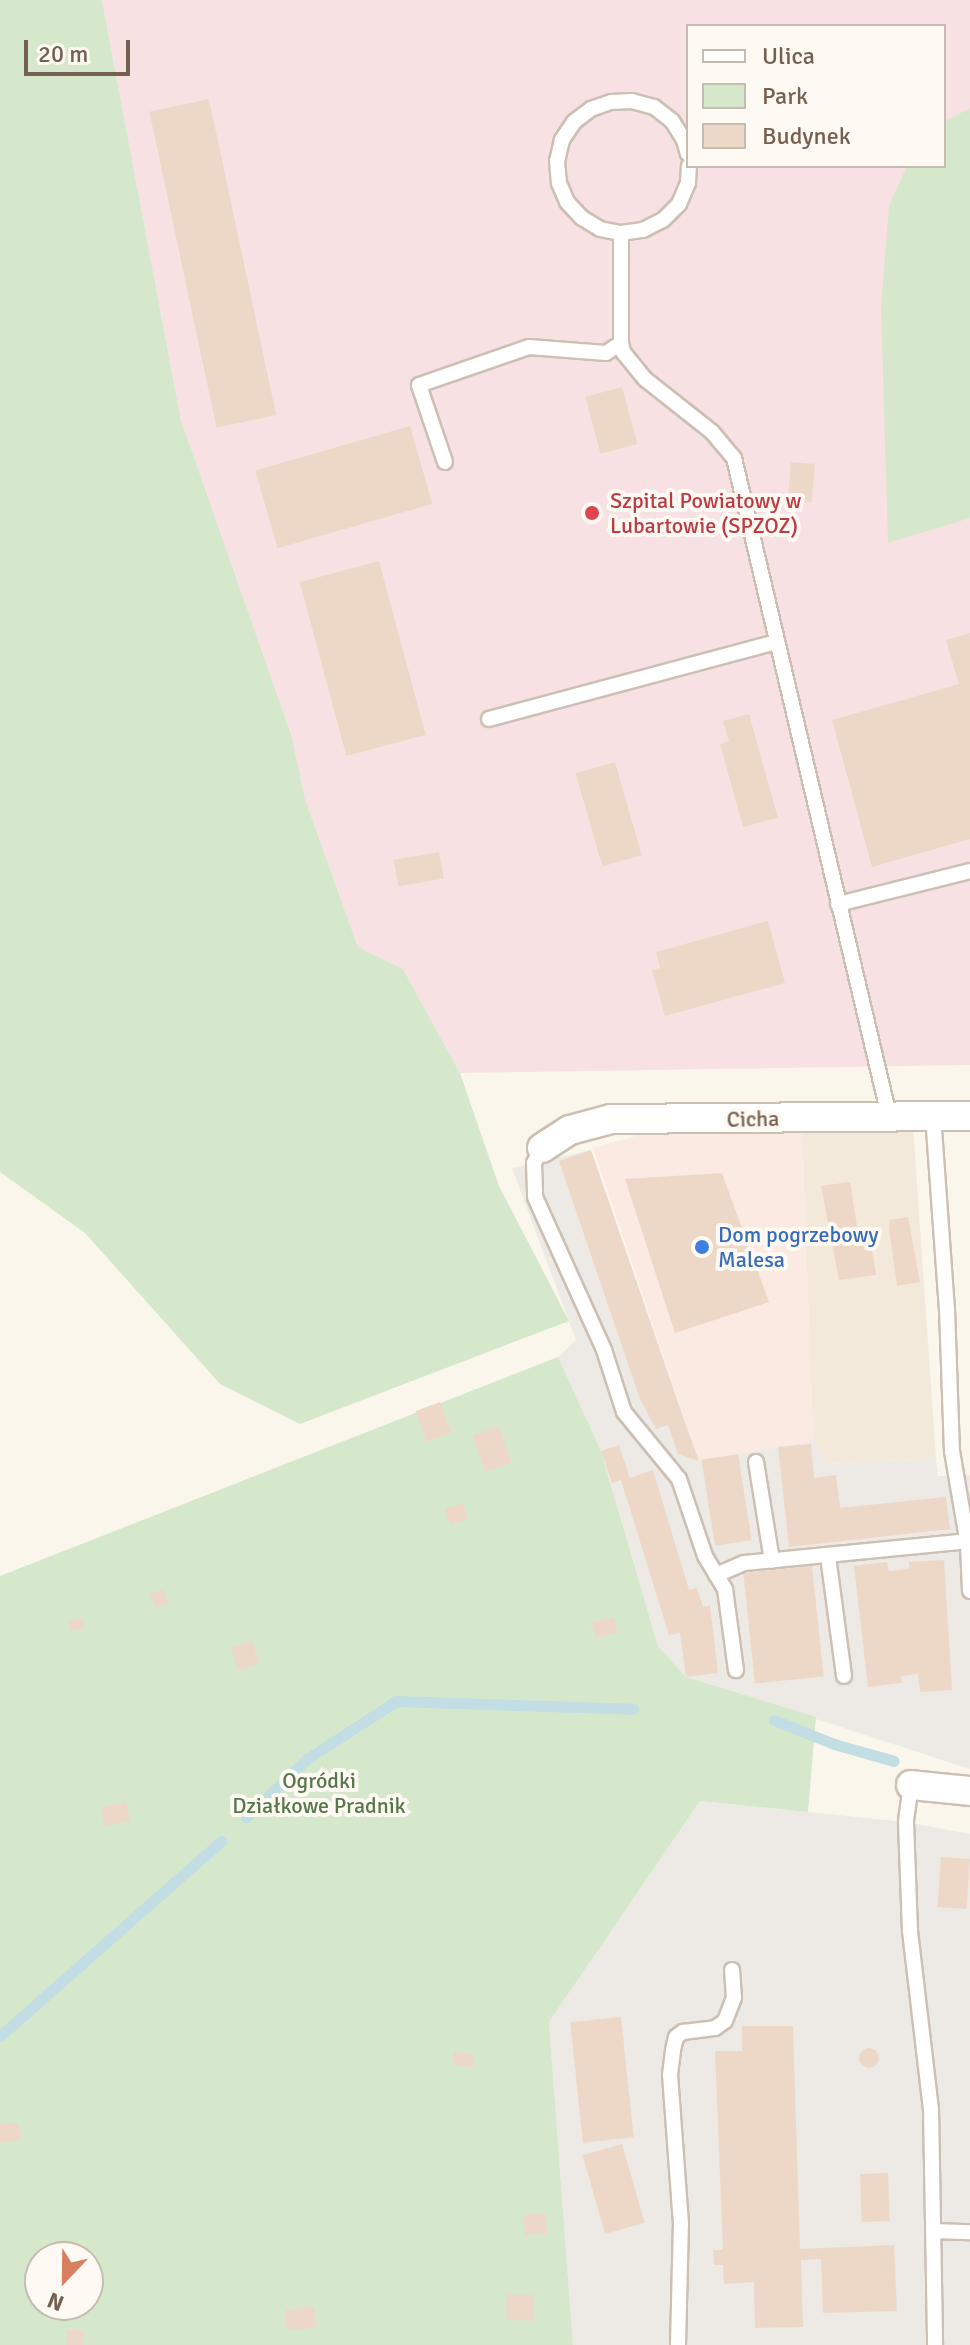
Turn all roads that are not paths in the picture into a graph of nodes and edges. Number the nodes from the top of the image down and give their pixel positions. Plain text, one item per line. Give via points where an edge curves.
1 (686, 147) edge
2 (689, 168) edge
3 (621, 233) junction
4 (621, 343) junction
5 (445, 462) dead end
6 (777, 642) junction
7 (489, 719) dead end
8 (970, 871) edge
9 (838, 904) junction
10 (933, 1115) junction
11 (889, 1116) junction
12 (970, 1116) edge
13 (542, 1148) joint
14 (756, 1462) dead end
15 (969, 1541) edge
16 (828, 1556) junction
17 (772, 1561) junction
18 (716, 1575) junction
19 (970, 1591) edge
20 (736, 1670) dead end
21 (844, 1676) dead end
22 (911, 1785) joint
23 (970, 1790) edge
24 (732, 1970) dead end
25 (934, 2231) junction
26 (970, 2232) edge
27 (678, 2345) edge
28 (935, 2345) edge

1 - 3 lane via 672,121 654,107 632,101 601,105 574,122 557,161 567,202 600,229
2 - 3 lane via 679,204 663,220
3 - 4 lane
4 - 5 lane via 606,353 529,347 419,385
4 - 6 lane via 645,379 712,432 734,458
6 - 7 lane
6 - 9 lane
8 - 9 lane
9 - 11 lane
10 - 11 street, Cicha
10 - 12 street, Cicha
10 - 15 lane via 952,1451
11 - 13 street, Cicha via 611,1119 570,1130
13 - 18 lane via 534,1163 535,1197 604,1350 624,1412 679,1479
14 - 17 lane
15 - 16 lane
15 - 19 lane
16 - 17 lane
16 - 21 lane
17 - 18 lane via 744,1563
18 - 20 lane via 725,1589
22 - 23 street
22 - 25 lane via 906,1822 910,1931 931,2109
24 - 27 lane via 734,1998 725,2021 715,2028 683,2032 673,2050 670,2075 681,2224
25 - 26 lane
25 - 28 lane

